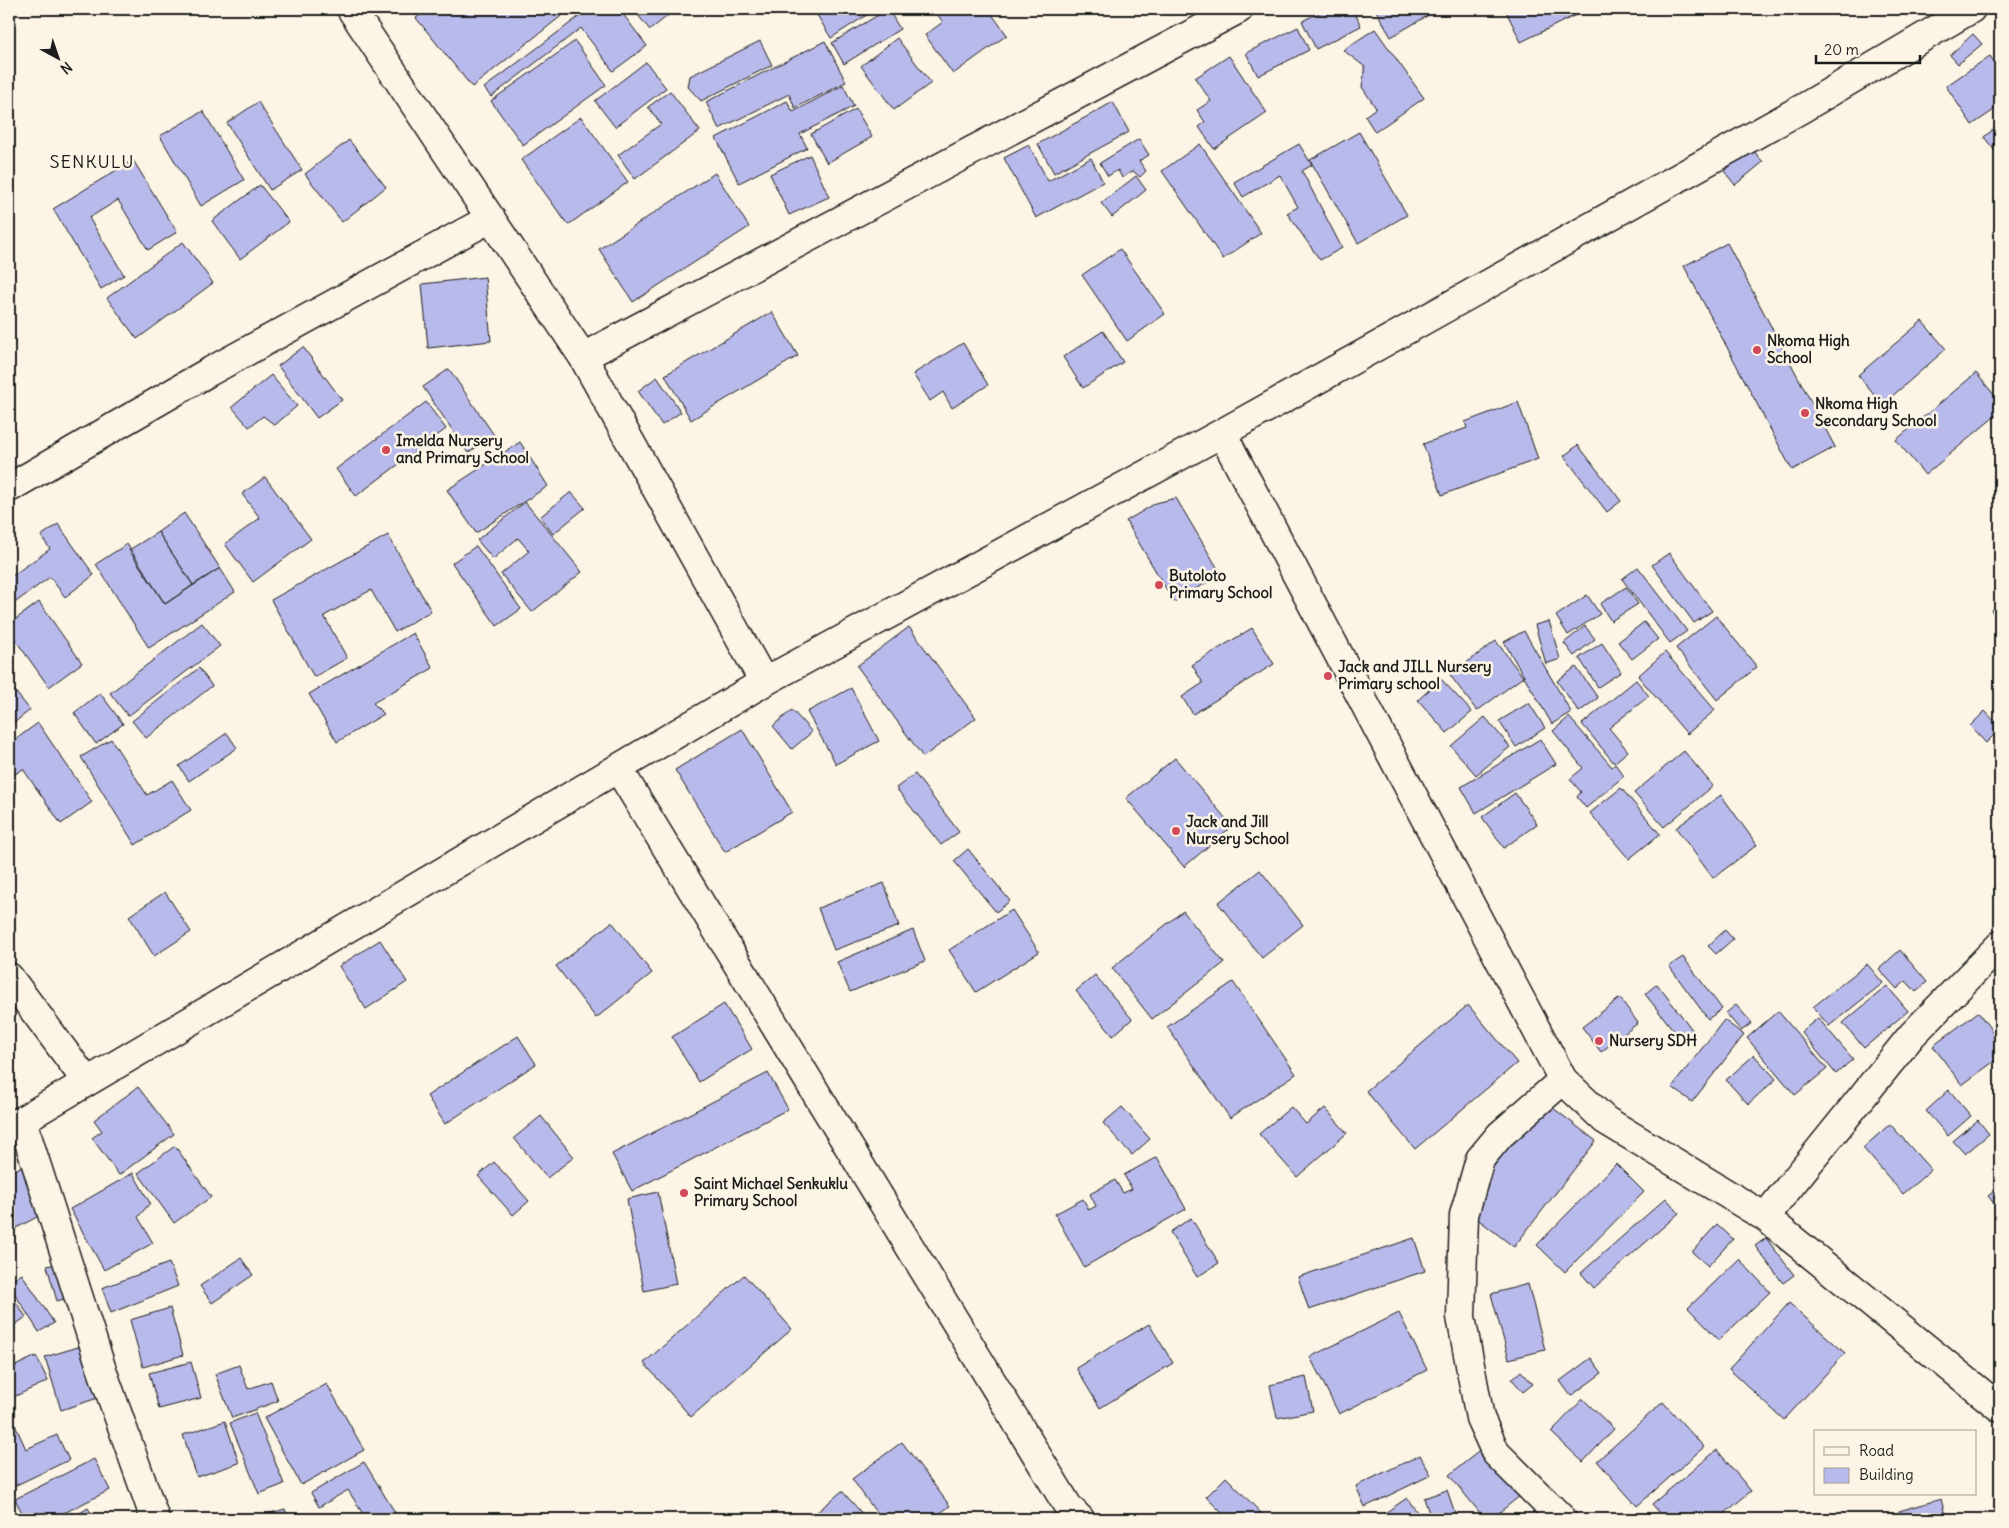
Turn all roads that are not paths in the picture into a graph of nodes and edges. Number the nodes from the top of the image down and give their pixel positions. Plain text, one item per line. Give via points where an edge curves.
1 (351, 9) edge
2 (1239, 9) edge
3 (1972, 9) edge
4 (491, 218) junction
5 (584, 357) junction
6 (1222, 433) junction
7 (9, 488) edge
8 (764, 682) junction
9 (618, 768) junction
10 (2000, 946) edge
11 (9, 977) edge
12 (1563, 1080) junction
13 (87, 1082) junction
14 (16, 1124) edge
15 (1765, 1217) junction
16 (2000, 1408) edge
17 (155, 1519) edge
18 (1080, 1519) edge
19 (1562, 1519) edge

1 - 4 street
2 - 5 street
3 - 6 street via 1803,108
4 - 5 street
4 - 7 street via 207,373
5 - 8 street
6 - 8 street
6 - 12 street
8 - 9 street
9 - 13 street
9 - 18 street via 1058,1491
10 - 15 street via 1912,1035
11 - 13 street
12 - 15 street via 1605,1120
12 - 19 street via 1500,1135 1480,1159 1464,1215 1461,1317 1480,1418 1496,1453
13 - 14 street
14 - 17 street
15 - 16 street

